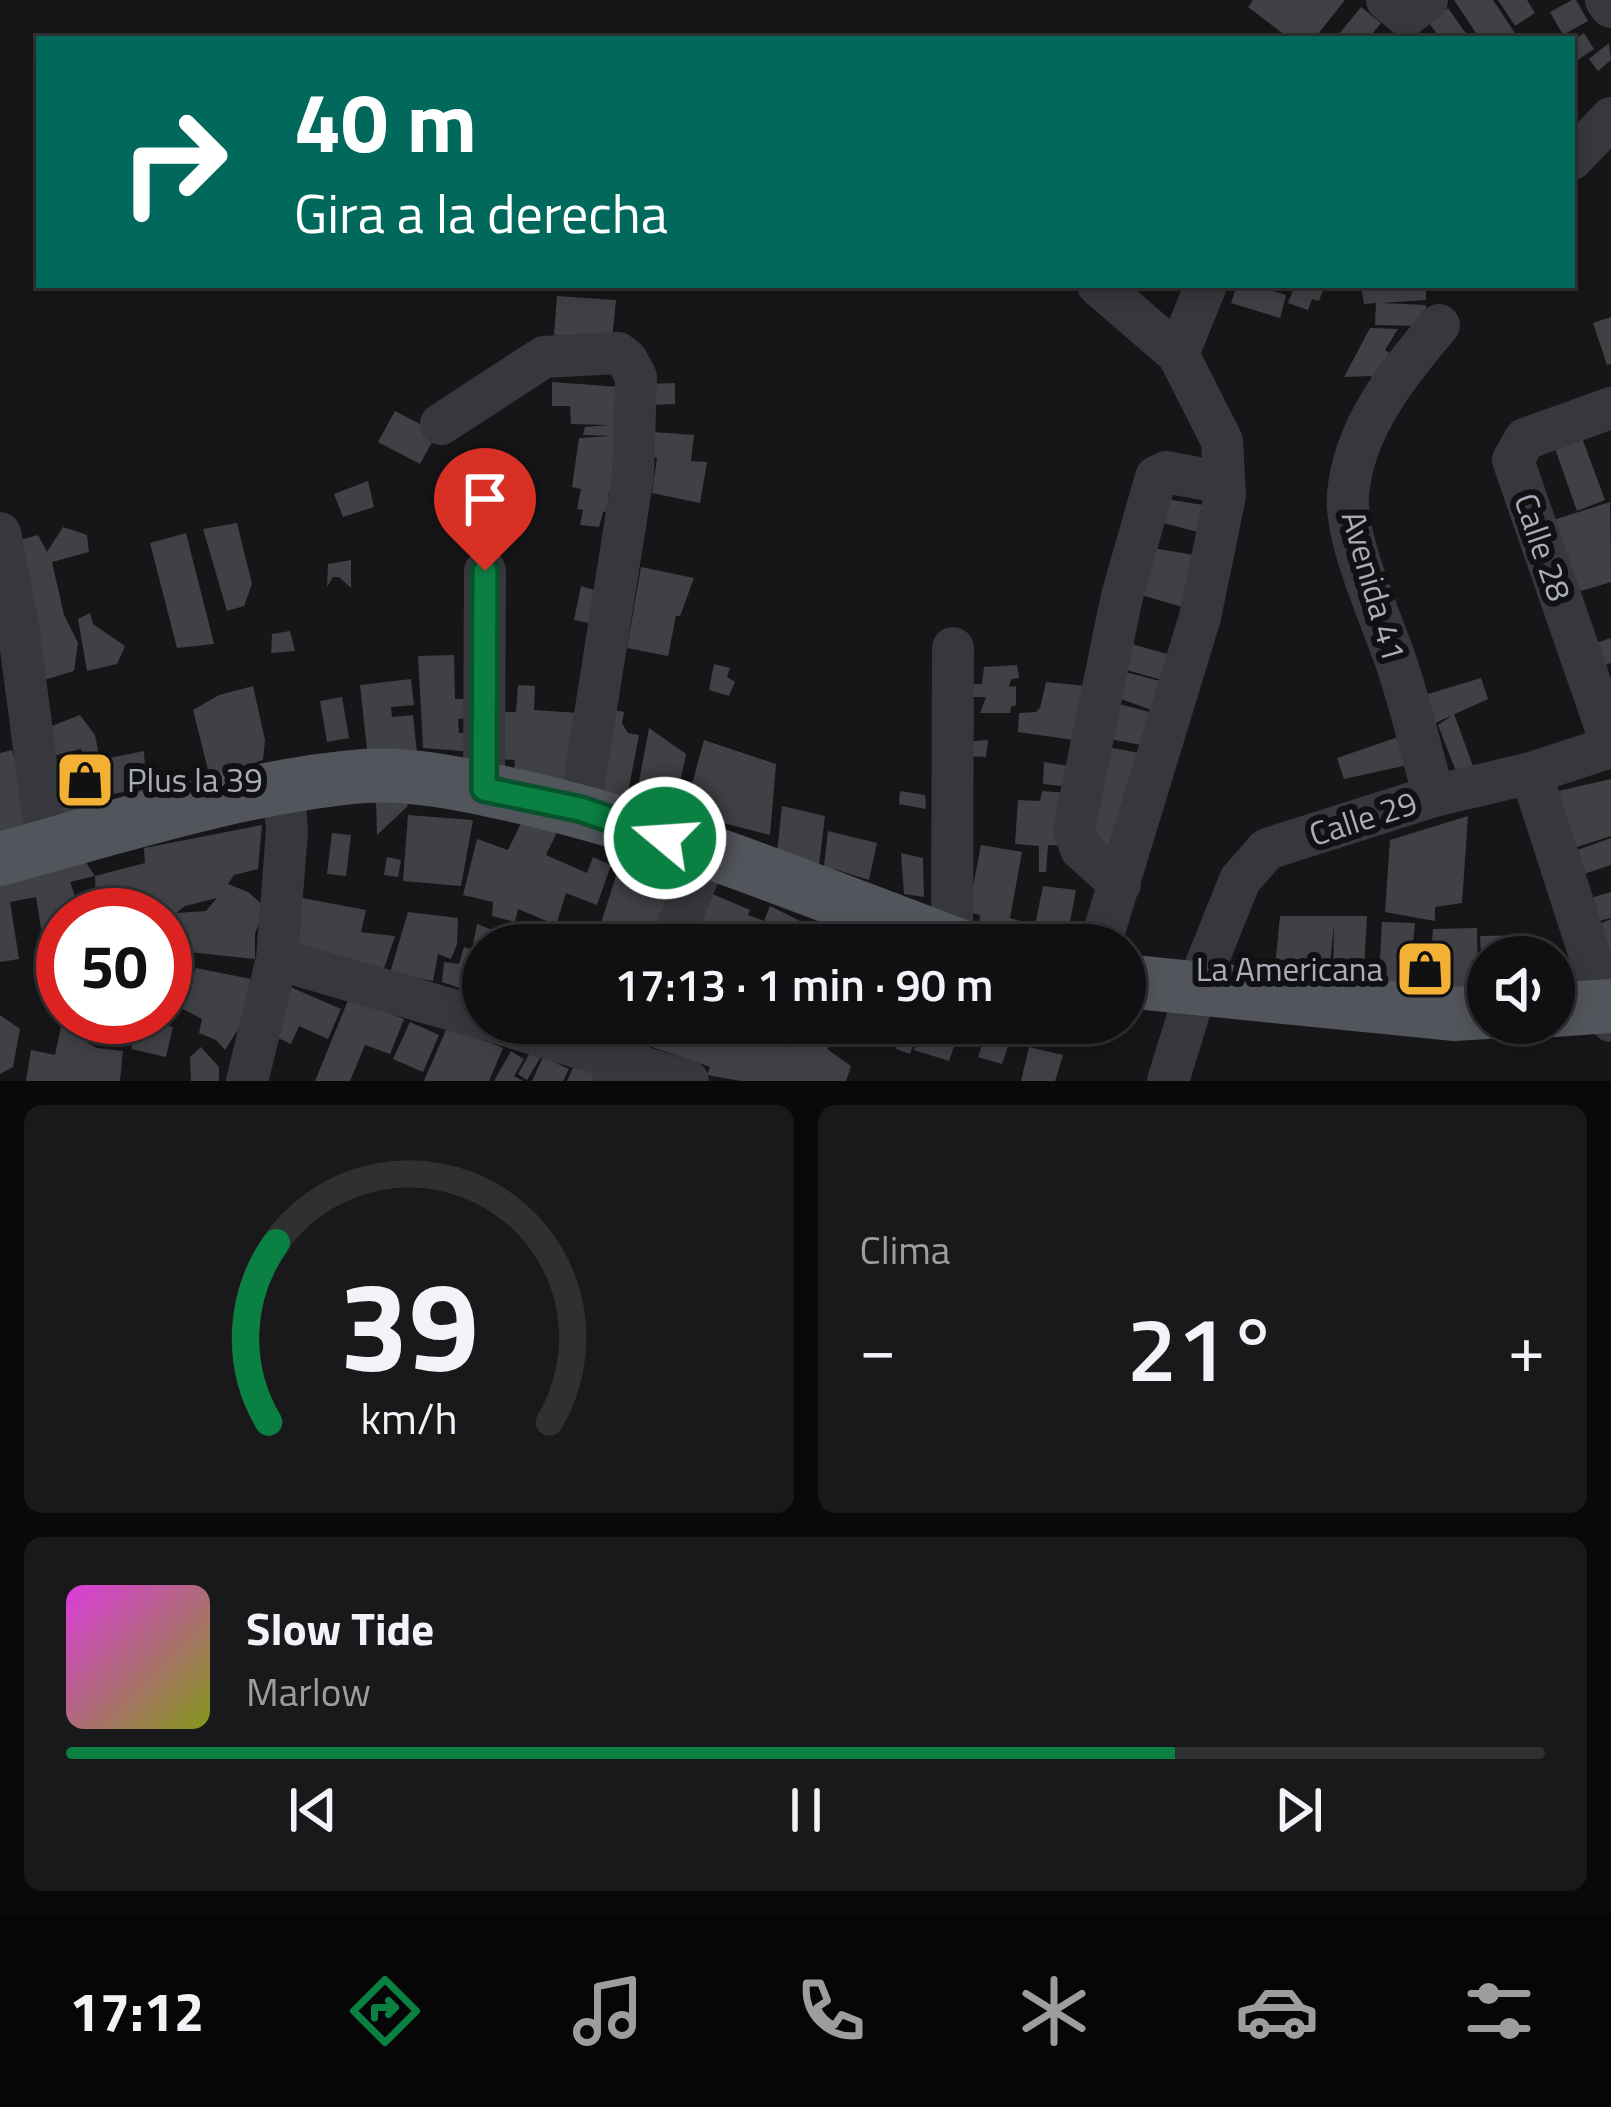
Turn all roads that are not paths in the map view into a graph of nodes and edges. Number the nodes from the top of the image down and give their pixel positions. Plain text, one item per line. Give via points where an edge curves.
1 (1611, 118) edge
2 (1575, 156) edge
3 (1101, 288) edge
4 (1205, 288) edge
5 (1439, 326) dead end
6 (1178, 354) junction
7 (1611, 408) edge
8 (441, 424) dead end
9 (1224, 483) junction
10 (0, 533) edge
11 (485, 571) dead end
12 (953, 648) dead end
13 (1611, 745) edge
14 (1531, 773) junction
15 (284, 788) junction
16 (484, 789) junction
17 (1434, 796) junction
18 (580, 809) junction
19 (23, 852) edge
20 (708, 852) junction
21 (1120, 884) junction
22 (679, 924) edge
23 (901, 924) edge
24 (954, 924) edge
25 (1107, 924) edge
26 (277, 959) junction
27 (1146, 983) edge
28 (1197, 987) junction
29 (1596, 1011) edge
30 (462, 1013) edge
31 (1467, 1013) edge
32 (583, 1044) edge
33 (624, 1054) edge
34 (247, 1081) edge
35 (688, 1081) edge
36 (1168, 1081) edge

1 - 2 street
3 - 6 street
4 - 6 street
5 - 17 street, Avenida 41 via 1383,392 1347,496
6 - 9 street via 1217,426
7 - 13 street, Calle 28 via 1525,439 1513,460
8 - 18 street via 544,357 618,353 635,377 633,475
9 - 21 street via 1200,617
9 - 21 street via 1156,477 1122,596 1074,829 1081,849
10 - 19 street via 18,626
11 - 16 street
12 - 24 street
13 - 14 street, Calle 29
14 - 17 street, Calle 29
14 - 29 street
15 - 16 main road via 368,776
15 - 19 main road
15 - 26 street
16 - 18 main road
17 - 28 street, Calle 29 via 1267,849 1240,880
18 - 20 main road
20 - 22 street
20 - 23 main road
21 - 25 street
26 - 30 street
26 - 34 street
27 - 28 main road
28 - 31 main road
28 - 36 street, Calle 29
32 - 33 street
33 - 35 street

